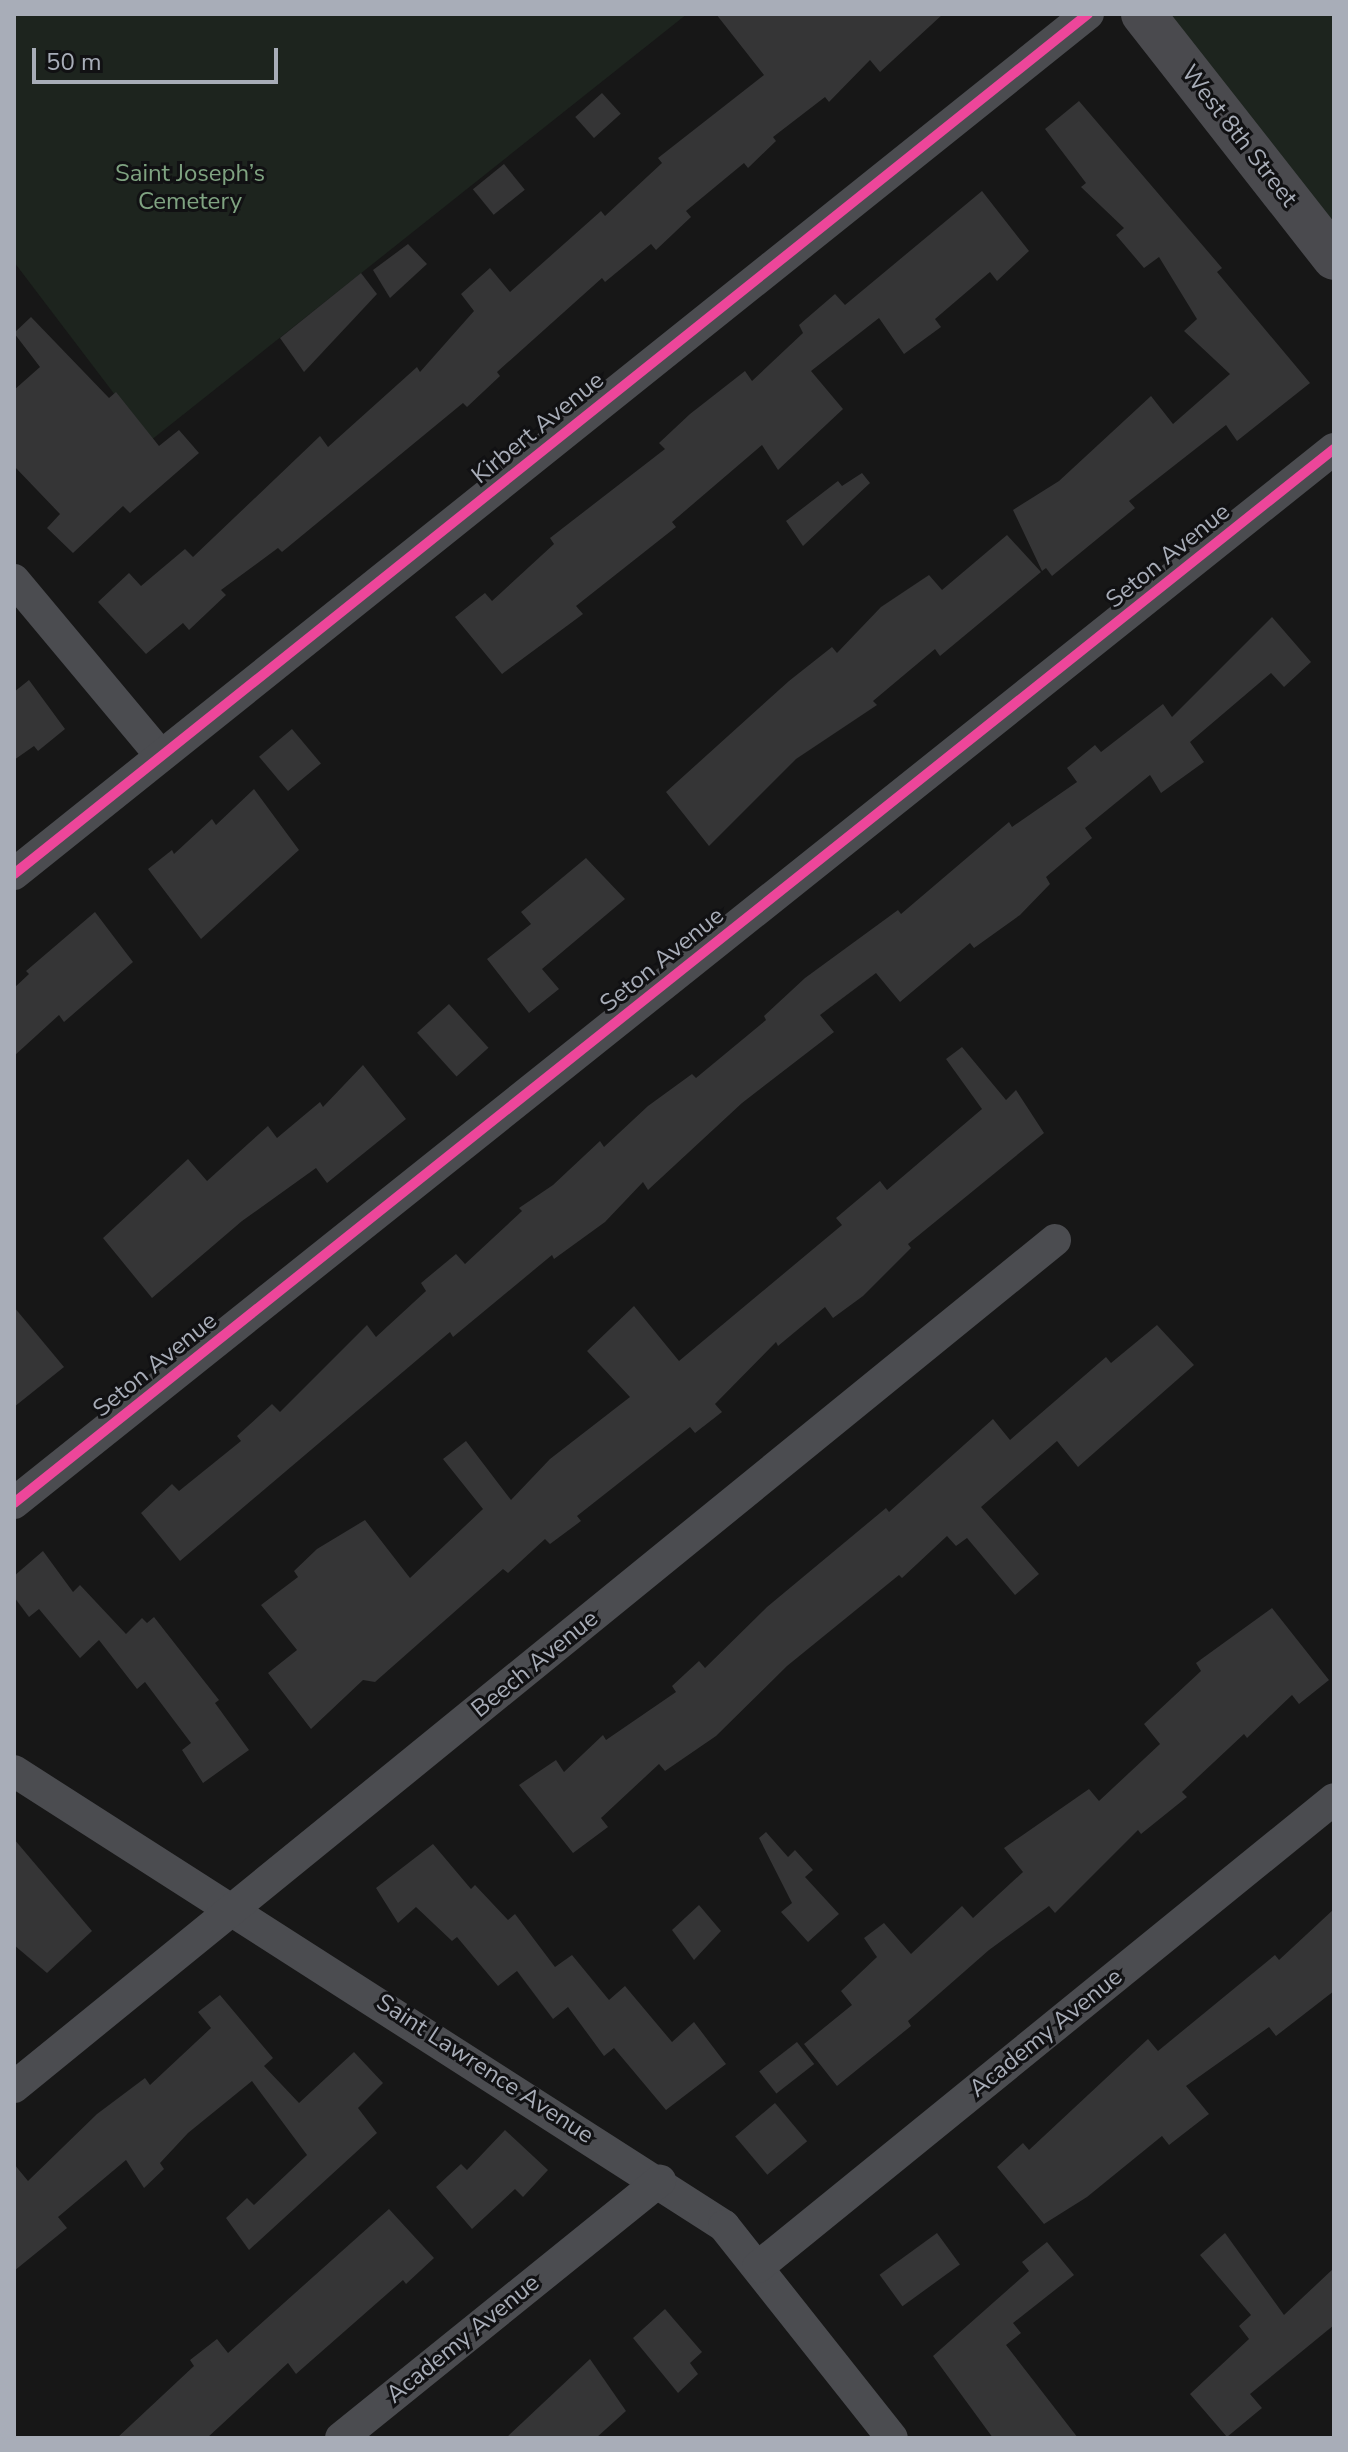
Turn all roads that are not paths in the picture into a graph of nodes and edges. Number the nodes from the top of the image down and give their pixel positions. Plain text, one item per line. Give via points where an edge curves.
1 (1088, 14) edge
2 (1143, 14) edge
3 (1334, 258) edge
4 (1334, 449) edge
5 (14, 580) edge
6 (161, 756) junction
7 (14, 874) edge
8 (1055, 1240) dead end
9 (14, 1503) edge
10 (14, 1771) edge
11 (1334, 1799) edge
12 (235, 1909) junction
13 (14, 2087) edge
14 (660, 2181) junction
15 (758, 2267) junction
16 (341, 2438) edge
17 (892, 2438) edge

1 - 6 street, Kirbert Avenue
2 - 3 street, West 8th Street
4 - 9 street, Seton Avenue
5 - 6 street
6 - 7 street, Kirbert Avenue
8 - 12 street, Beech Avenue
10 - 12 street, Saint Lawrence Avenue
11 - 15 street, Academy Avenue
12 - 13 street, Beech Avenue
12 - 14 street, Saint Lawrence Avenue
14 - 15 street, Saint Lawrence Avenue via 724,2226
14 - 16 street, Academy Avenue
15 - 17 street, Saint Lawrence Avenue

